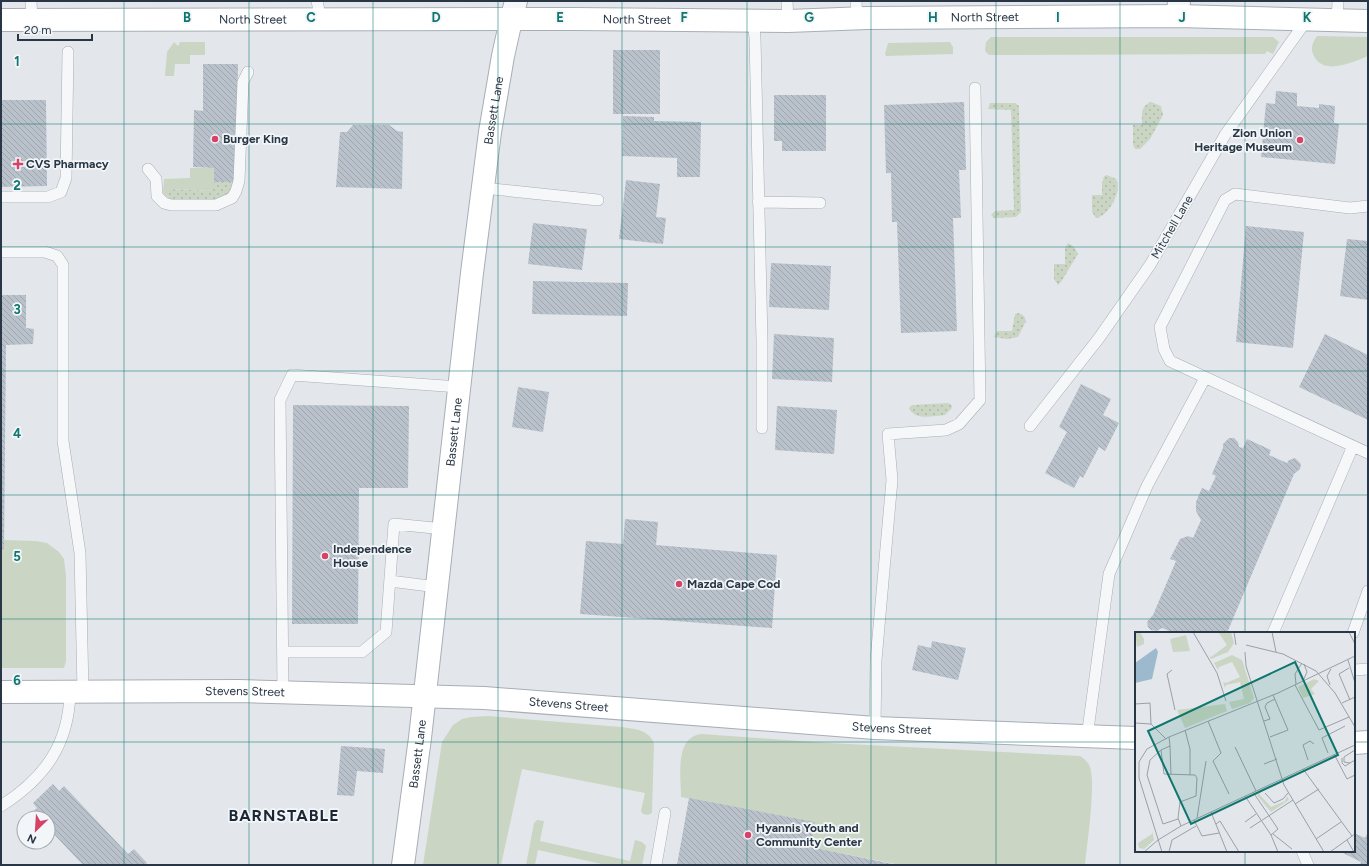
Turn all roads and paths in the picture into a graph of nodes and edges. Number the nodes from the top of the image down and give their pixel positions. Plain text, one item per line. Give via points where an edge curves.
1 (1178, 9) edge
2 (319, 10) edge
3 (857, 10) edge
4 (31, 11) edge
5 (514, 11) edge
6 (787, 11) edge
7 (1338, 11) edge
8 (1, 20) edge
9 (753, 20) junction
10 (1306, 21) junction
11 (1368, 21) edge
12 (68, 52) dead end
13 (248, 72) dead end
14 (975, 88) dead end
15 (148, 169) dead end
16 (483, 188) junction
17 (1, 197) edge
18 (598, 200) dead end
19 (758, 202) junction
20 (820, 203) dead end
21 (1368, 206) edge
22 (1, 252) edge
23 (1205, 378) junction
24 (459, 387) junction
25 (1030, 426) dead end
26 (762, 428) dead end
27 (1353, 446) junction
28 (1368, 453) edge
29 (444, 528) junction
30 (390, 581) junction
31 (437, 587) junction
32 (1368, 591) edge
33 (1273, 632) edge
34 (1353, 632) edge
35 (284, 652) junction
36 (1368, 669) edge
37 (1355, 670) edge
38 (76, 692) junction
39 (284, 692) junction
40 (3, 694) edge
41 (424, 697) junction
42 (875, 728) junction
43 (1087, 737) junction
44 (1135, 738) edge
45 (1368, 742) edge
46 (1355, 743) edge
47 (1, 806) edge
48 (665, 812) dead end
49 (1302, 852) edge
50 (403, 865) edge
51 (656, 865) edge
52 (1308, 865) edge

1 - 3 street, North Street
1 - 10 street, North Street
2 - 4 street, North Street
2 - 5 street, North Street
3 - 6 street, North Street
4 - 8 street, North Street
5 - 9 street, North Street
5 - 16 street, Bassett Lane via 503,56
6 - 9 street, North Street
7 - 10 street, North Street
7 - 11 street, North Street
9 - 19 lane
10 - 25 lane, Mitchell Lane via 1225,135 1150,265 1099,338
12 - 17 lane via 66,178 61,192 48,197
13 - 15 lane via 243,82 239,181 232,198 216,205 164,203 156,196 156,179
14 - 42 lane via 980,400 959,424 946,430 888,434 892,480 876,660
16 - 18 lane
16 - 24 street, Bassett Lane
19 - 20 lane
19 - 26 lane
21 - 23 lane via 1350,208 1246,194 1235,194 1225,200 1160,327 1164,349 1170,361
22 - 38 lane via 45,252 57,256 63,265 63,441 80,552
23 - 27 lane
23 - 43 lane via 1147,486 1110,574
24 - 29 street, Bassett Lane
24 - 35 lane via 292,375 280,400
27 - 28 lane
27 - 33 lane
29 - 30 lane via 394,524
29 - 31 street, Bassett Lane
30 - 31 lane
30 - 35 lane via 386,632 362,652
31 - 41 street, Bassett Lane
32 - 34 lane
35 - 39 lane
36 - 37 lane
38 - 39 street, Stevens Street
38 - 40 street, Stevens Street
38 - 47 lane via 56,752 27,788
39 - 41 street, Stevens Street
41 - 42 street, Stevens Street via 510,699 686,715
41 - 50 street, Bassett Lane
42 - 43 street, Stevens Street
43 - 44 street, Stevens Street
45 - 46 street
48 - 51 lane
49 - 52 lane

